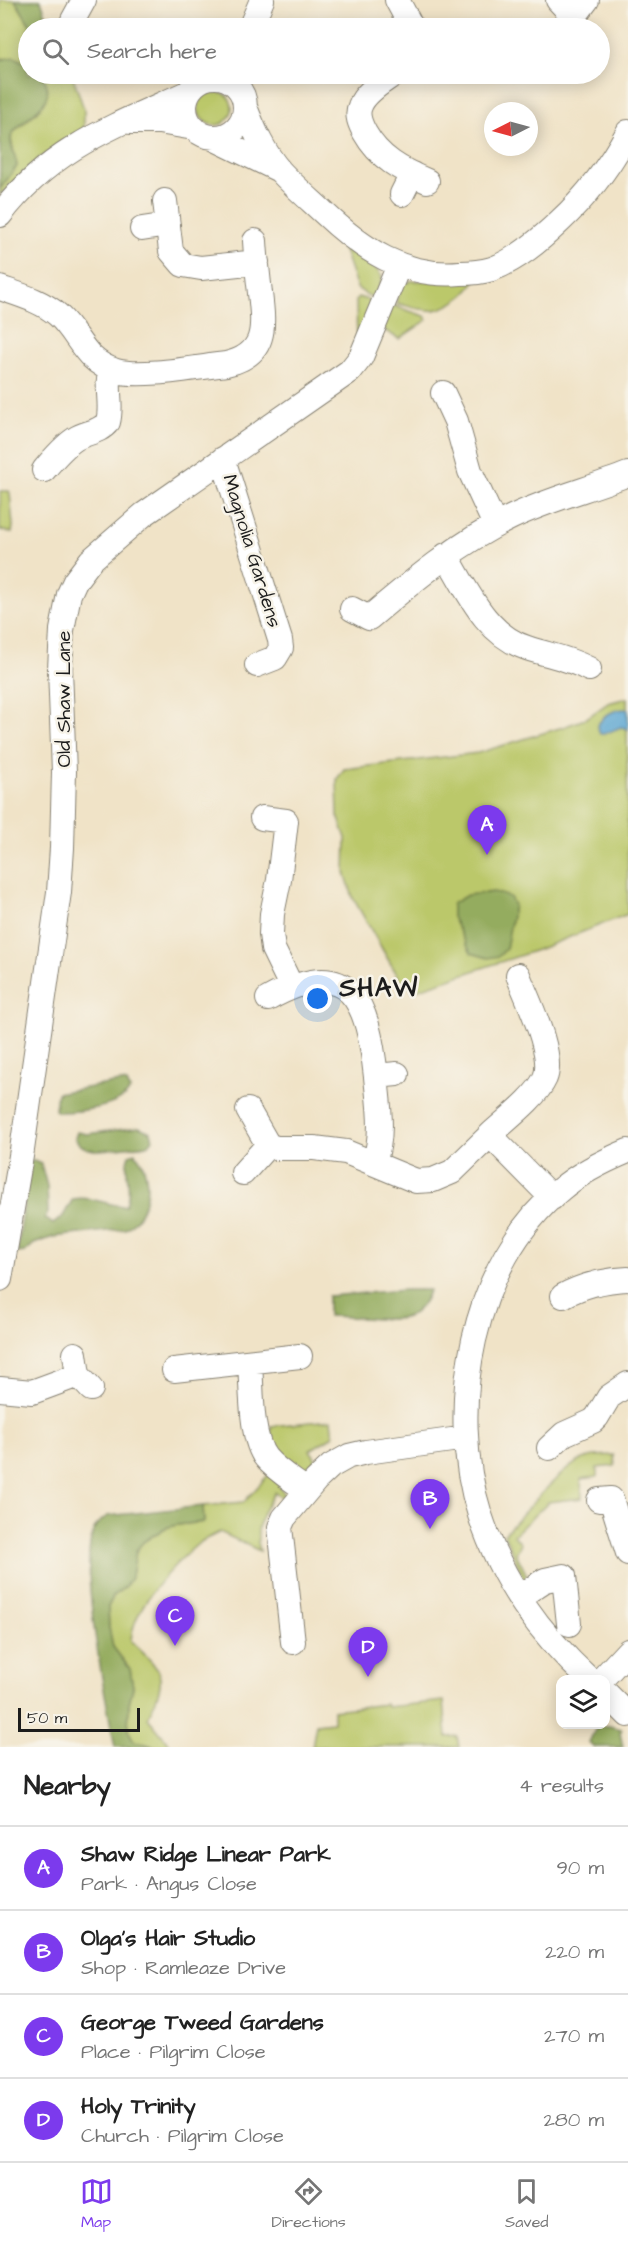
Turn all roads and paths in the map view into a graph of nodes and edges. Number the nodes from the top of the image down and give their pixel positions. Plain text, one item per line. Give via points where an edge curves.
1 (262, 0) edge
2 (398, 0) edge
3 (254, 18) edge
4 (407, 18) edge
5 (197, 84) edge
6 (199, 84) edge
7 (381, 84) edge
8 (242, 91) edge
9 (123, 122) junction
10 (628, 132) edge
11 (203, 133) junction
12 (280, 170) junction
13 (413, 183) dead end
14 (165, 201) dead end
15 (0, 215) edge
16 (168, 225) junction
17 (142, 229) dead end
18 (399, 265) junction
19 (0, 288) edge
20 (111, 369) junction
21 (454, 399) dead end
22 (47, 457) dead end
23 (223, 459) junction
24 (628, 474) edge
25 (495, 525) junction
26 (446, 555) junction
27 (364, 621) dead end
28 (257, 665) dead end
29 (589, 669) dead end
30 (262, 818) dead end
31 (518, 975) dead end
32 (291, 986) junction
33 (268, 999) dead end
34 (248, 1110) dead end
35 (490, 1136) junction
36 (268, 1145) junction
37 (628, 1151) edge
38 (374, 1163) junction
39 (243, 1173) dead end
40 (552, 1198) junction
41 (0, 1278) edge
42 (628, 1279) edge
43 (571, 1284) dead end
44 (300, 1356) dead end
45 (250, 1362) junction
46 (174, 1370) dead end
47 (82, 1373) dead end
48 (628, 1384) edge
49 (0, 1389) edge
50 (556, 1432) dead end
51 (466, 1438) junction
52 (306, 1490) junction
53 (599, 1500) dead end
54 (628, 1553) edge
55 (519, 1597) junction
56 (569, 1624) dead end
57 (293, 1642) dead end
58 (628, 1651) edge
59 (585, 1675) edge
60 (606, 1675) edge
61 (610, 1697) edge
62 (628, 1714) edge

1 - 3 street
2 - 4 street
5 - 9 street
6 - 11 street via 186,101 186,111 188,120
7 - 13 street via 365,97 358,118 380,153
8 - 11 street via 242,120 238,127 221,137
8 - 12 street via 260,140
9 - 11 street via 159,122
9 - 15 street via 90,137 50,163
10 - 18 street via 581,200 545,235 512,258 492,269 455,274 434,274
11 - 12 street
12 - 18 street via 349,236
14 - 16 street
16 - 17 street
16 - 20 street via 171,251 183,265 201,268 256,251 263,329 258,344 245,357 226,364 124,373
18 - 23 street, Old Shaw Lane via 357,364 324,392
19 - 20 street via 46,306 88,354
20 - 22 street via 108,422
21 - 25 street via 470,471
23 - 28 street, Magnolia Gardens via 280,640 281,648 275,658
23 - 41 street, Old Shaw Lane via 167,498 91,560 75,581 65,608 60,669 64,772 59,891
24 - 25 street
25 - 26 street
26 - 27 street
26 - 29 street via 496,631 517,645 568,649
30 - 32 street via 286,821 271,934 273,949
31 - 35 street via 527,1022 547,1059 545,1078 537,1091
32 - 33 street
32 - 38 street via 329,982 356,998 386,1075 381,1136
34 - 36 street
35 - 38 street via 452,1172 426,1182 408,1179
35 - 40 street
36 - 38 street via 336,1150
36 - 39 street
37 - 40 street via 592,1168
40 - 51 street via 525,1227 487,1298 470,1361
42 - 43 street
44 - 45 street
45 - 46 street
45 - 52 street via 256,1431 262,1450 274,1466
47 - 49 street via 32,1392
48 - 50 street via 609,1397 593,1421
51 - 52 street via 349,1456 331,1466
51 - 55 street via 480,1514 498,1560
52 - 57 street via 280,1527
53 - 54 street via 611,1499
55 - 56 street via 545,1580 564,1576
55 - 59 street via 540,1629
58 - 60 street
61 - 62 street

